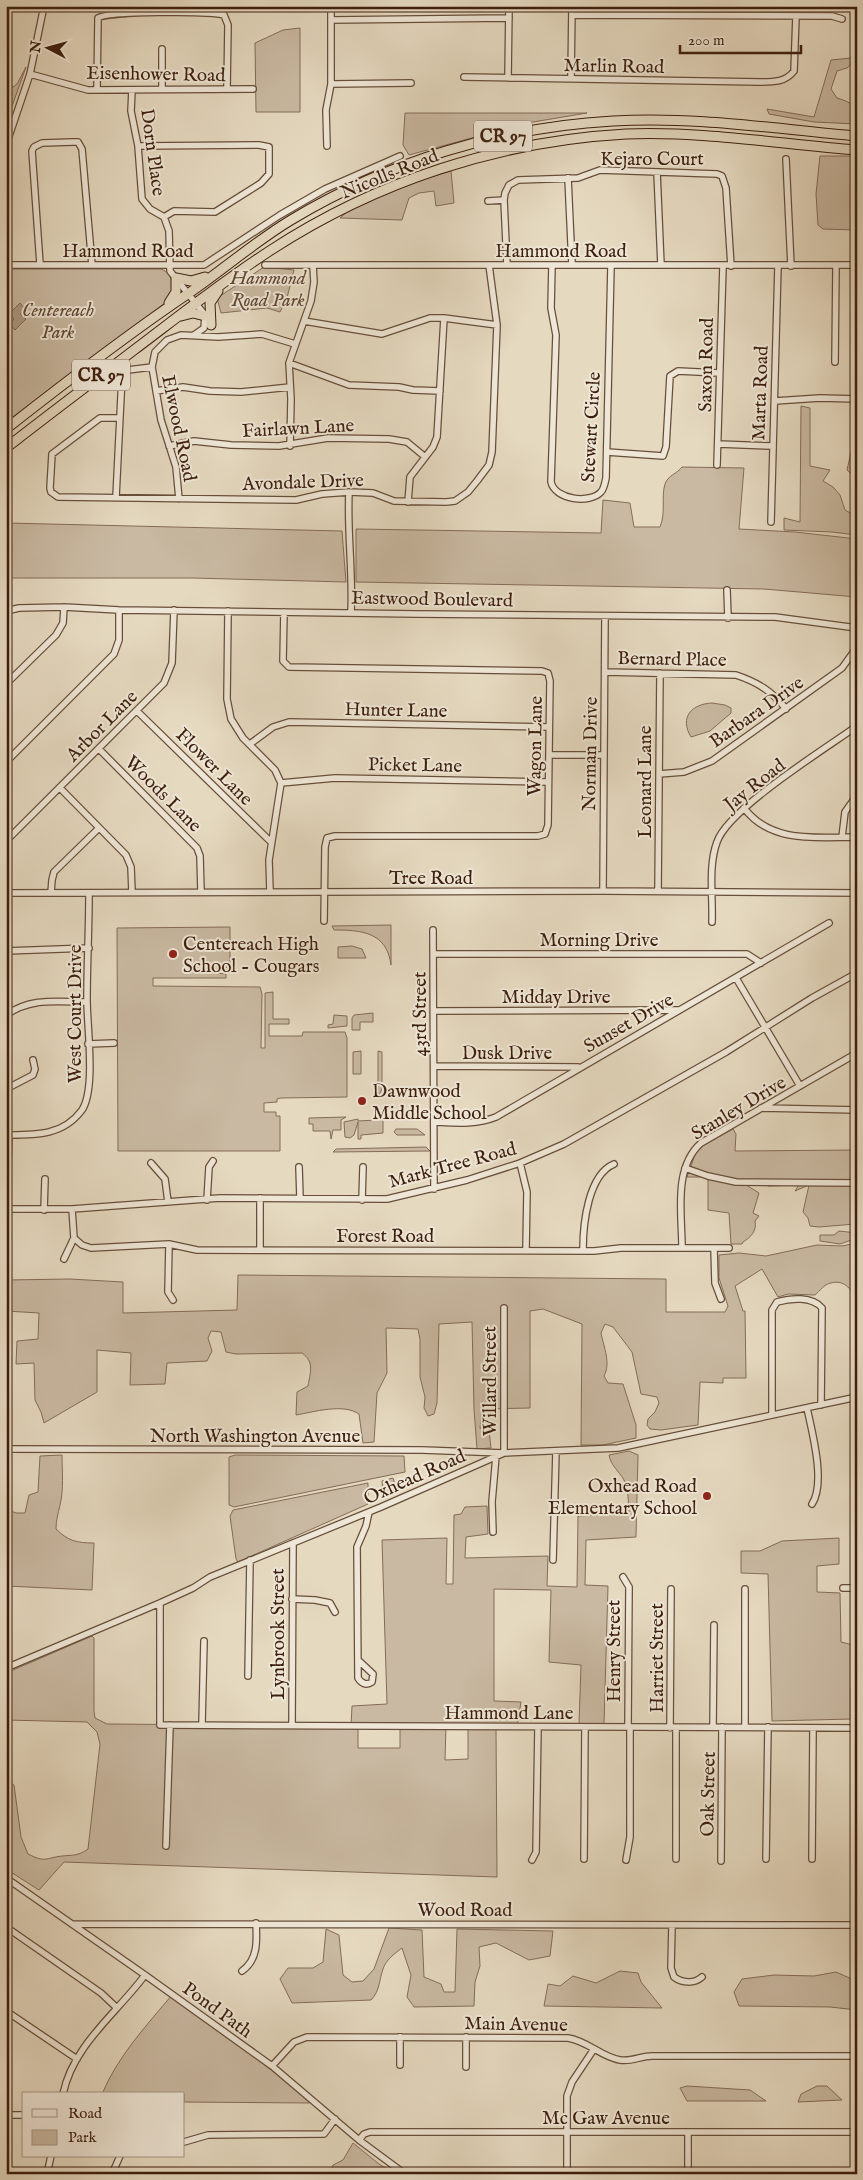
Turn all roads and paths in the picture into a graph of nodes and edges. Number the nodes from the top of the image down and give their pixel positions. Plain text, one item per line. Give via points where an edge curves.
1 (44, 6) edge
2 (331, 6) edge
3 (509, 6) edge
4 (572, 6) edge
5 (139, 10) edge
6 (572, 15) junction
7 (796, 16) junction
8 (509, 18) junction
9 (331, 20) junction
10 (842, 20) dead end
11 (162, 49) dead end
12 (30, 74) junction
13 (464, 77) dead end
14 (508, 78) junction
15 (570, 79) junction
16 (331, 84) junction
17 (411, 84) dead end
18 (162, 89) junction
19 (226, 89) junction
20 (253, 89) dead end
21 (97, 90) junction
22 (132, 90) junction
23 (857, 136) edge
24 (6, 145) edge
25 (138, 146) junction
26 (327, 146) dead end
27 (857, 150) edge
28 (400, 156) dead end
29 (786, 159) dead end
30 (658, 172) junction
31 (568, 178) junction
32 (504, 200) junction
33 (488, 201) dead end
34 (164, 217) junction
35 (40, 264) junction
36 (6, 265) edge
37 (92, 265) junction
38 (170, 265) junction
39 (265, 265) dead end
40 (489, 265) junction
41 (507, 265) junction
42 (552, 265) junction
43 (572, 265) junction
44 (661, 265) junction
45 (313, 266) junction
46 (611, 266) junction
47 (722, 266) junction
48 (731, 266) junction
49 (778, 266) junction
50 (791, 266) junction
51 (836, 266) junction
52 (857, 266) edge
53 (215, 273) junction
54 (176, 278) junction
55 (228, 279) junction
56 (188, 293) junction
57 (195, 303) junction
58 (157, 315) junction
59 (205, 316) junction
60 (176, 318) junction
61 (444, 318) junction
62 (304, 321) junction
63 (211, 325) junction
64 (497, 325) junction
65 (193, 336) junction
66 (218, 337) junction
67 (294, 344) junction
68 (835, 362) dead end
69 (289, 363) junction
70 (152, 367) junction
71 (719, 373) junction
72 (290, 387) junction
73 (156, 391) junction
74 (440, 391) junction
75 (857, 400) edge
76 (775, 401) junction
77 (120, 418) junction
78 (6, 429) edge
79 (718, 444) junction
80 (169, 446) junction
81 (290, 446) junction
82 (772, 446) junction
83 (6, 448) edge
84 (607, 452) junction
85 (424, 456) junction
86 (717, 465) dead end
87 (349, 492) junction
88 (116, 497) junction
89 (179, 499) junction
90 (408, 502) junction
91 (771, 522) dead end
92 (727, 590) dead end
93 (64, 607) junction
94 (119, 610) junction
95 (174, 610) junction
96 (228, 610) junction
97 (6, 611) edge
98 (284, 612) junction
99 (352, 612) junction
100 (605, 616) junction
101 (728, 618) junction
102 (857, 628) edge
103 (857, 648) edge
104 (604, 672) junction
105 (660, 673) junction
106 (6, 684) edge
107 (786, 709) junction
108 (138, 711) junction
109 (857, 726) edge
110 (549, 727) junction
111 (250, 744) junction
112 (99, 749) junction
113 (603, 754) junction
114 (549, 755) junction
115 (6, 762) edge
116 (658, 774) junction
117 (548, 782) junction
118 (281, 783) junction
119 (60, 788) junction
120 (857, 795) edge
121 (744, 808) junction
122 (98, 828) junction
123 (842, 837) junction
124 (857, 837) edge
125 (6, 841) edge
126 (271, 842) junction
127 (132, 892) junction
128 (201, 892) junction
129 (270, 892) junction
130 (603, 892) junction
131 (658, 892) junction
132 (713, 892) junction
133 (6, 893) edge
134 (51, 893) junction
135 (89, 893) junction
136 (325, 893) junction
137 (857, 893) edge
138 (324, 921) dead end
139 (712, 922) dead end
140 (829, 923) dead end
141 (433, 930) dead end
142 (89, 948) junction
143 (6, 951) edge
144 (433, 954) junction
145 (761, 963) junction
146 (857, 974) edge
147 (736, 978) junction
148 (87, 1002) junction
149 (678, 1010) junction
150 (434, 1011) junction
151 (6, 1014) edge
152 (766, 1028) junction
153 (114, 1043) dead end
154 (88, 1044) junction
155 (857, 1053) edge
156 (34, 1060) dead end
157 (434, 1066) junction
158 (580, 1067) junction
159 (800, 1086) junction
160 (6, 1089) edge
161 (762, 1108) junction
162 (857, 1110) edge
163 (434, 1122) junction
164 (8, 1135) edge
165 (8, 1161) dead end
166 (520, 1162) junction
167 (151, 1163) dead end
168 (211, 1164) dead end
169 (614, 1164) dead end
170 (299, 1167) dead end
171 (363, 1167) dead end
172 (685, 1168) junction
173 (45, 1178) dead end
174 (857, 1182) edge
175 (434, 1189) junction
176 (260, 1198) junction
177 (300, 1198) junction
178 (207, 1200) junction
179 (362, 1200) junction
180 (168, 1202) junction
181 (6, 1209) edge
182 (72, 1209) junction
183 (44, 1210) junction
184 (74, 1238) junction
185 (169, 1244) junction
186 (682, 1248) junction
187 (714, 1248) junction
188 (729, 1248) dead end
189 (526, 1249) junction
190 (260, 1250) junction
191 (583, 1250) junction
192 (64, 1259) dead end
193 (722, 1299) dead end
194 (173, 1300) dead end
195 (504, 1308) dead end
196 (857, 1397) edge
197 (821, 1405) junction
198 (807, 1408) junction
199 (772, 1415) junction
200 (6, 1449) edge
201 (556, 1451) junction
202 (504, 1453) junction
203 (496, 1456) junction
204 (812, 1504) dead end
205 (369, 1512) junction
206 (493, 1532) dead end
207 (293, 1542) junction
208 (250, 1560) junction
209 (553, 1560) dead end
210 (623, 1577) dead end
211 (843, 1588) dead end
212 (857, 1588) edge
213 (671, 1589) dead end
214 (745, 1589) dead end
215 (292, 1599) junction
216 (160, 1603) junction
217 (336, 1612) dead end
218 (714, 1625) dead end
219 (204, 1641) dead end
220 (358, 1660) dead end
221 (6, 1668) edge
222 (248, 1676) dead end
223 (202, 1724) junction
224 (170, 1725) junction
225 (292, 1725) junction
226 (538, 1727) junction
227 (585, 1727) junction
228 (629, 1727) junction
229 (713, 1727) junction
230 (722, 1727) junction
231 (745, 1727) junction
232 (768, 1727) junction
233 (673, 1728) junction
234 (813, 1728) junction
235 (857, 1728) edge
236 (166, 1846) dead end
237 (584, 1859) dead end
238 (676, 1859) dead end
239 (766, 1859) dead end
240 (812, 1859) dead end
241 (532, 1860) dead end
242 (626, 1860) dead end
243 (721, 1861) dead end
244 (6, 1878) edge
245 (256, 1923) junction
246 (72, 1924) junction
247 (672, 1925) junction
248 (857, 1925) edge
249 (6, 1927) edge
250 (242, 1971) dead end
251 (145, 1975) junction
252 (702, 1977) dead end
253 (117, 2008) junction
254 (7, 2012) edge
255 (400, 2037) junction
256 (466, 2037) junction
257 (594, 2049) junction
258 (857, 2056) edge
259 (77, 2059) junction
260 (400, 2065) dead end
261 (272, 2066) junction
262 (466, 2067) dead end
263 (64, 2092) edge
264 (6, 2115) edge
265 (22, 2115) edge
266 (335, 2119) junction
267 (567, 2132) junction
268 (857, 2132) edge
269 (688, 2133) junction
270 (359, 2140) junction
271 (185, 2142) edge
272 (51, 2158) edge
273 (119, 2158) edge
274 (48, 2174) edge
275 (112, 2174) edge
276 (405, 2174) edge
277 (567, 2174) edge
278 (688, 2174) edge

1 - 12 street
2 - 9 street
3 - 8 street
4 - 6 street
5 - 19 street via 224,15 228,25
5 - 21 street via 98,18
6 - 7 street
6 - 15 street
7 - 10 street via 832,16
7 - 15 street, Marlin Road via 794,71 781,81
8 - 9 street
8 - 14 street
9 - 16 street
11 - 18 street
12 - 21 street, Eisenhower Road via 82,89
12 - 24 street
13 - 14 street, Marlin Road
14 - 15 street, Marlin Road
16 - 17 street
16 - 26 street via 326,110
18 - 19 street, Eisenhower Road
18 - 22 street, Eisenhower Road
19 - 20 street, Eisenhower Road
21 - 22 street, Eisenhower Road
22 - 25 street, Dorn Place via 131,111
23 - 53 highway, Nicolls Road / CR 97 via 662,119 576,124 502,136 410,163 352,188 290,221
25 - 34 street, Dorn Place via 142,199 150,209
25 - 34 street via 269,147 269,174 266,179 220,209 210,212 174,211
27 - 55 highway, Nicolls Road / CR 97 via 654,134 574,139 501,151 435,170 363,198 303,230
28 - 38 street, Hammond Road via 324,189 204,266
29 - 50 street
30 - 31 street, Kejaro Court via 600,170
30 - 44 street
30 - 48 street, Kejaro Court via 722,176 726,188
31 - 32 street, Kejaro Court via 514,181 506,189
31 - 43 street
32 - 33 street
32 - 41 street
34 - 38 street, Dorn Place via 169,231
35 - 36 street, Hammond Road
35 - 37 street, Hammond Road
35 - 37 street via 32,151 42,143 78,142 82,149
37 - 38 street, Hammond Road
38 - 54 street, Dorn Place via 170,271
39 - 45 street, Hammond Road
40 - 41 street, Hammond Road
40 - 45 street, Hammond Road
40 - 64 street, Avondale Drive
41 - 42 street, Hammond Road
42 - 43 street, Hammond Road
42 - 84 street, Stewart Circle via 556,335 550,476 554,490 567,497 585,498 599,494 605,483
43 - 46 street, Hammond Road
44 - 46 street, Hammond Road
44 - 47 street, Hammond Road
45 - 62 street via 314,291
46 - 84 street, Stewart Circle
47 - 48 street, Hammond Road
47 - 71 street, Saxon Road
48 - 49 street, Hammond Road
49 - 50 street, Hammond Road
49 - 76 street, Marta Road
50 - 51 street, Hammond Road
51 - 52 street, Hammond Road
51 - 68 street
53 - 54 highway via 196,280
53 - 56 highway, Nicolls Road / CR 97
54 - 56 street, Dorn Place
54 - 58 highway via 173,299
55 - 57 highway, Nicolls Road / CR 97
55 - 63 highway via 210,303
56 - 57 street, Dorn Place
56 - 58 highway, Nicolls Road / CR 97
57 - 59 street, Dorn Place
57 - 60 highway, Nicolls Road / CR 97
58 - 78 highway, Nicolls Road / CR 97
59 - 60 highway via 193,313
59 - 63 street, Dorn Place
59 - 65 street via 204,328
60 - 83 highway, Nicolls Road / CR 97
61 - 62 street via 419,321 382,334
61 - 64 street
61 - 74 street
62 - 67 street
63 - 66 street, Dorn Place
64 - 90 street, Avondale Drive via 493,444 488,465 468,492 455,501
65 - 66 street
65 - 70 street, Elwood Road via 181,335 167,340 156,352
66 - 67 street via 262,334
67 - 69 street
69 - 72 street
69 - 74 street via 348,385
70 - 73 street, Elwood Road
70 - 77 street via 128,370 122,376
71 - 79 street, Saxon Road
71 - 84 street via 678,371 670,376 663,456
72 - 73 street via 241,392 183,387
72 - 81 street
73 - 80 street, Elwood Road
74 - 85 street via 437,437
75 - 76 street
76 - 82 street, Marta Road
77 - 88 street
77 - 88 street, Avondale Drive via 100,418 50,457 50,488 54,495
79 - 82 street
79 - 86 street, Saxon Road
80 - 81 street, Fairlawn Lane via 194,441
80 - 89 street, Elwood Road via 178,476
81 - 85 street, Fairlawn Lane via 328,438 398,440 407,442
82 - 91 street, Marta Road
85 - 90 street via 410,477
87 - 89 street, Avondale Drive via 296,500
87 - 90 street, Avondale Drive
87 - 99 street via 347,522
88 - 89 street, Avondale Drive
92 - 101 street
93 - 94 street, Eastwood Boulevard
93 - 97 street, Eastwood Boulevard
93 - 106 street via 63,623 56,634
94 - 95 street, Eastwood Boulevard
94 - 115 street via 119,640 114,654
95 - 96 street, Eastwood Boulevard
95 - 108 street, Arbor Lane via 171,670 164,683
96 - 98 street, Eastwood Boulevard
96 - 111 street via 229,710 238,732
98 - 99 street, Eastwood Boulevard
98 - 110 street, Wagon Lane via 283,661 289,667 546,672 550,681
99 - 100 street, Eastwood Boulevard
100 - 101 street, Eastwood Boulevard
100 - 104 street, Norman Drive
101 - 102 street, Eastwood Boulevard via 775,617
103 - 107 street, Barbara Drive via 842,668
104 - 105 street, Bernard Place
104 - 113 street, Norman Drive
105 - 107 street, Bernard Place via 736,675 765,688
105 - 116 street, Leonard Lane
107 - 116 street, Barbara Drive via 712,761 684,772
108 - 112 street, Arbor Lane
108 - 126 street, Flower Lane
109 - 121 street, Jay Road
110 - 111 street, Hunter Lane via 289,722 273,727
110 - 114 street, Wagon Lane
111 - 118 street via 276,770
112 - 119 street, Arbor Lane
112 - 128 street, Woods Lane via 197,848
113 - 114 street
113 - 130 street, Norman Drive
114 - 117 street, Wagon Lane
116 - 131 street, Leonard Lane
117 - 118 street, Picket Lane via 335,778
117 - 136 street, Wagon Lane via 548,825 540,836 327,838 324,846
118 - 126 street
119 - 122 street
119 - 125 street, Arbor Lane
120 - 123 street via 844,817
121 - 123 street via 756,822 776,833
121 - 132 street, Jay Road via 729,822 716,843
122 - 127 street via 126,855 131,867
122 - 134 street via 54,872
123 - 124 street
126 - 129 street
127 - 128 street, Tree Road
127 - 135 street, Tree Road
128 - 129 street, Tree Road
129 - 136 street, Tree Road
130 - 131 street, Tree Road
130 - 136 street, Tree Road
131 - 132 street, Tree Road
132 - 137 street, Tree Road
132 - 139 street, Jay Road
133 - 134 street, Tree Road
134 - 135 street, Tree Road
135 - 142 street, West Court Drive
136 - 138 street, Wagon Lane
140 - 145 street, Sunset Drive
141 - 144 street, 43rd Street
142 - 143 street
142 - 148 street, West Court Drive
144 - 145 street, Morning Drive via 747,954
144 - 150 street, 43rd Street
145 - 147 street, Sunset Drive
146 - 152 street, Mark Tree Road
147 - 149 street, Sunset Drive
147 - 152 street
148 - 151 street via 32,1002
148 - 154 street, West Court Drive
149 - 150 street, Midday Drive
149 - 158 street, Sunset Drive
150 - 157 street, 43rd Street
152 - 159 street
152 - 166 street, Mark Tree Road via 564,1144
153 - 154 street
154 - 164 street, West Court Drive via 88,1094 78,1114 65,1126 50,1133
155 - 159 street, Stanley Drive
156 - 160 street via 33,1075
157 - 158 street, Dusk Drive
157 - 163 street, 43rd Street
158 - 163 street, Sunset Drive via 484,1122
159 - 161 street, Stanley Drive
161 - 162 street
161 - 172 street, Stanley Drive via 701,1143 693,1150
163 - 175 street, 43rd Street
164 - 165 street
166 - 175 street, Mark Tree Road
166 - 189 street via 527,1192
167 - 180 street via 165,1180
168 - 178 street
169 - 191 street via 601,1173 593,1190 585,1218
170 - 177 street
171 - 179 street
172 - 174 street via 736,1182
172 - 186 street, Stanley Drive
173 - 183 street
175 - 179 street, Mark Tree Road
176 - 177 street, Mark Tree Road
176 - 178 street, Mark Tree Road
176 - 190 street
177 - 179 street, Mark Tree Road
178 - 180 street, Mark Tree Road
180 - 182 street, Mark Tree Road
181 - 183 street, Mark Tree Road
182 - 183 street, Mark Tree Road
182 - 184 street
184 - 185 street, Forest Road via 91,1248
184 - 192 street
185 - 190 street, Forest Road via 197,1250
185 - 194 street via 168,1292
186 - 187 street, Forest Road
186 - 191 street, Forest Road
187 - 188 street, Forest Road
187 - 193 street via 714,1276
189 - 190 street, Forest Road
189 - 191 street, Forest Road
195 - 202 street, Willard Street
196 - 197 street, Oxhead Road
197 - 198 street, Oxhead Road
197 - 199 street via 822,1308 817,1302 808,1300 777,1302 772,1310
198 - 199 street, Oxhead Road
198 - 204 street via 816,1458 817,1494
199 - 201 street, Oxhead Road via 626,1447
200 - 202 street, North Washington Avenue
201 - 202 street, Oxhead Road
201 - 209 street
202 - 203 street, Oxhead Road
203 - 205 street, Oxhead Road
203 - 206 street
205 - 207 street, Oxhead Road
205 - 220 street via 357,1547
207 - 208 street, Oxhead Road
207 - 215 street, Lynbrook Street
208 - 216 street, Oxhead Road
208 - 222 street
210 - 228 street, Henry Street via 629,1587
211 - 212 street
213 - 233 street, Harriet Street
214 - 231 street
215 - 217 street via 330,1603
215 - 225 street, Lynbrook Street
216 - 221 street, Oxhead Road
216 - 224 street, Hammond Lane via 160,1725
218 - 229 street
219 - 223 street
223 - 224 street, Hammond Lane
223 - 225 street, Hammond Lane
224 - 236 street
225 - 226 street, Hammond Lane
226 - 227 street, Hammond Lane
226 - 241 street via 536,1852
227 - 228 street, Hammond Lane
227 - 237 street
228 - 233 street, Hammond Lane
228 - 242 street, Henry Street via 630,1837
229 - 230 street, Hammond Lane
229 - 233 street, Hammond Lane
230 - 231 street, Hammond Lane
230 - 243 street, Oak Street
231 - 232 street, Hammond Lane
232 - 234 street, Hammond Lane
232 - 239 street
233 - 238 street, Harriet Street
234 - 235 street, Hammond Lane
234 - 240 street
244 - 246 street, Pond Path
245 - 246 street, Wood Road
245 - 247 street, Wood Road
245 - 250 street via 253,1960
246 - 251 street, Pond Path
247 - 248 street, Wood Road
247 - 252 street via 671,1968 674,1977 686,1982 698,1981
249 - 253 street via 101,1993
251 - 253 street
251 - 261 street, Pond Path
253 - 259 street
254 - 259 street
255 - 256 street, Main Avenue
255 - 260 street
255 - 261 street, Main Avenue via 300,2038
256 - 257 street, Main Avenue via 568,2038 584,2042
256 - 262 street
257 - 258 street, Main Avenue via 621,2060 652,2056
257 - 267 street via 569,2089
259 - 263 street via 68,2074
261 - 266 street, Pond Path
264 - 265 street
266 - 270 street, Pond Path
266 - 271 street via 324,2134 208,2134
267 - 269 street, Mc Gaw Avenue
267 - 270 street, Mc Gaw Avenue via 370,2132
267 - 277 street
268 - 269 street, Mc Gaw Avenue
269 - 278 street
270 - 276 street, Pond Path
272 - 274 street
273 - 275 street

